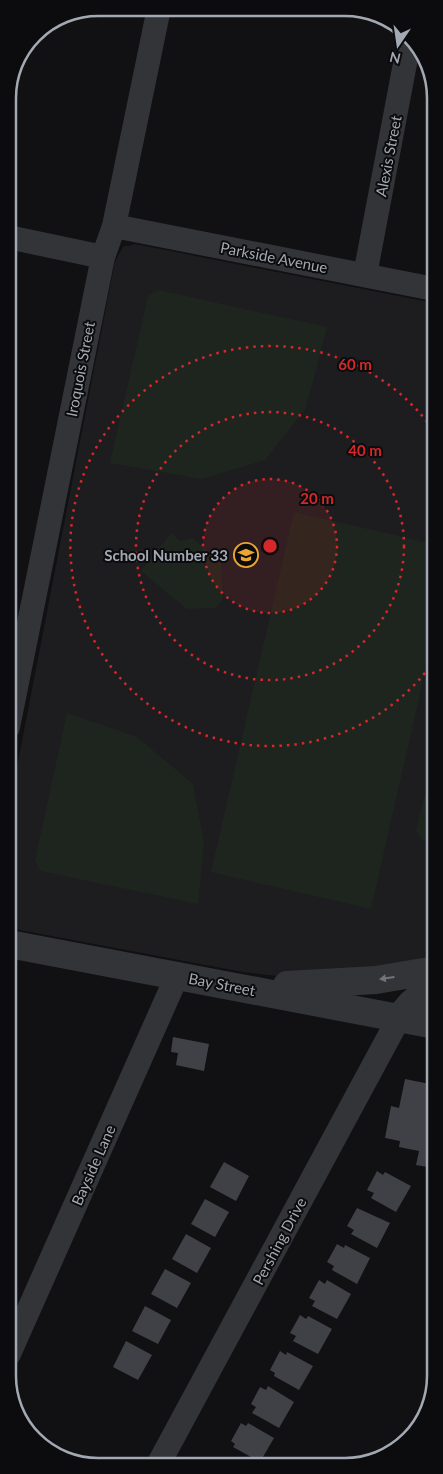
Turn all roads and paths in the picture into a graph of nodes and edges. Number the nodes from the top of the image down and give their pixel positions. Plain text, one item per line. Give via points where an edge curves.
1 (157, 16) edge
2 (408, 46) edge
3 (114, 226) junction
4 (16, 239) edge
5 (103, 257) junction
6 (365, 275) junction
7 (427, 288) edge
8 (16, 687) edge
9 (16, 945) edge
10 (427, 971) edge
11 (177, 976) junction
12 (232, 986) junction
13 (427, 991) edge
14 (399, 1018) junction
15 (427, 1023) edge
16 (16, 1338) edge
17 (162, 1458) edge

1 - 3 street, Iroquois Street
2 - 6 street, Alexis Street
3 - 5 street, Iroquois Street
3 - 6 street, Parkside Avenue
4 - 5 street
5 - 8 street, Iroquois Street
6 - 7 street, Parkside Avenue
9 - 11 street, Bay Street
10 -> 12 street via 328,984
11 - 12 street, Bay Street
11 - 16 street, Bayside Lane
12 - 14 street, Bay Street
13 - 14 street
14 - 15 street, Bay Street
14 - 17 street, Pershing Drive

